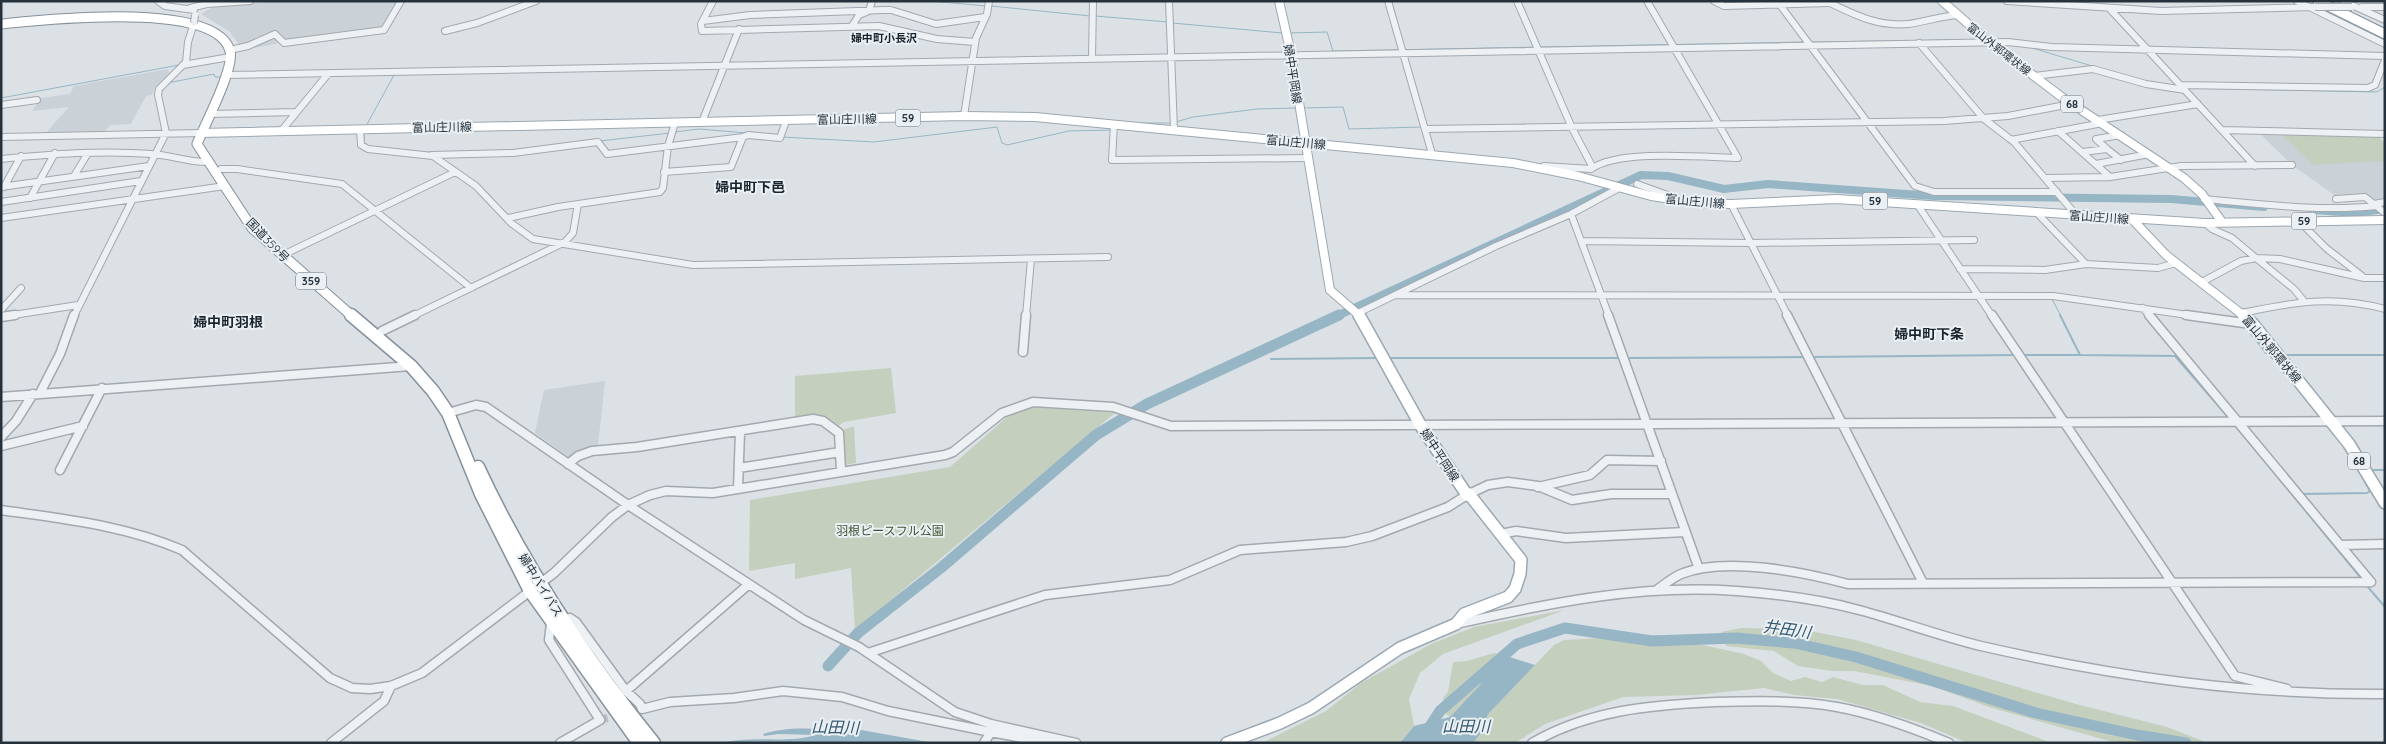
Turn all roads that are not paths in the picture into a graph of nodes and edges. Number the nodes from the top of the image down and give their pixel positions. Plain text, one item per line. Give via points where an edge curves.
1 (158, 1) edge
2 (250, 1) edge
3 (401, 1) edge
4 (536, 1) edge
5 (713, 1) edge
6 (872, 1) edge
7 (989, 1) edge
8 (1093, 1) edge
9 (1169, 1) edge
10 (1279, 1) edge
11 (1388, 1) edge
12 (1517, 1) edge
13 (1647, 1) edge
14 (1714, 1) edge
15 (1942, 1) edge
16 (2007, 1) edge
17 (2297, 1) edge
18 (2325, 1) edge
19 (2343, 1) edge
20 (1827, 2) edge
21 (1780, 5) junction
22 (2314, 5) edge
23 (2355, 7) junction
24 (2385, 7) edge
25 (190, 8) junction
26 (2110, 8) junction
27 (869, 11) junction
28 (1958, 15) junction
29 (985, 17) junction
30 (2385, 20) edge
31 (702, 21) junction
32 (1, 24) edge
33 (852, 26) junction
34 (739, 29) junction
35 (2385, 30) edge
36 (445, 31) dead end
37 (2385, 34) edge
38 (976, 42) junction
39 (1989, 42) junction
40 (1919, 43) junction
41 (2385, 44) edge
42 (1811, 45) junction
43 (1675, 47) junction
44 (2147, 49) junction
45 (1539, 50) junction
46 (1402, 52) junction
47 (230, 53) junction
48 (1291, 54) junction
49 (2385, 56) edge
50 (1171, 57) junction
51 (1092, 58) junction
52 (973, 60) junction
53 (2385, 60) edge
54 (183, 65) junction
55 (725, 66) junction
56 (225, 74) junction
57 (328, 74) junction
58 (2034, 76) junction
59 (2183, 88) junction
60 (37, 100) dead end
61 (4, 104) edge
62 (2071, 104) junction
63 (2198, 104) junction
64 (1, 112) edge
65 (296, 112) junction
66 (209, 114) junction
67 (964, 116) junction
68 (1984, 119) junction
69 (786, 121) junction
70 (2100, 121) junction
71 (702, 122) junction
72 (1869, 122) junction
73 (675, 123) junction
74 (1114, 124) junction
75 (1721, 125) junction
76 (1425, 128) junction
77 (1572, 128) junction
78 (360, 129) junction
79 (282, 130) junction
80 (1174, 130) junction
81 (2222, 130) junction
82 (2058, 131) junction
83 (166, 133) junction
84 (201, 133) junction
85 (2375, 133) junction
86 (2385, 134) edge
87 (2121, 135) junction
88 (743, 137) junction
89 (1, 138) edge
90 (2011, 140) junction
91 (2385, 142) edge
92 (1304, 143) junction
93 (668, 146) junction
94 (2107, 149) junction
95 (2083, 152) junction
96 (88, 153) junction
97 (56, 154) junction
98 (154, 154) junction
99 (1432, 154) junction
100 (2149, 154) junction
101 (432, 155) junction
102 (21, 156) junction
103 (1307, 158) junction
104 (1, 159) edge
105 (2121, 160) junction
106 (209, 162) junction
107 (2096, 164) junction
108 (1525, 165) junction
109 (2292, 165) dead end
110 (149, 166) junction
111 (1592, 166) junction
112 (2255, 166) junction
113 (2170, 168) junction
114 (221, 169) junction
115 (455, 172) junction
116 (664, 172) junction
117 (74, 176) junction
118 (2110, 177) junction
119 (2045, 178) junction
120 (141, 181) junction
121 (39, 182) junction
122 (1637, 184) dead end
123 (224, 186) junction
124 (3, 187) edge
125 (1619, 188) junction
126 (2058, 193) junction
127 (30, 198) junction
128 (131, 199) junction
129 (2336, 199) dead end
130 (1682, 201) junction
131 (2206, 201) junction
132 (1, 202) edge
133 (2385, 202) edge
134 (578, 204) junction
135 (1732, 204) junction
136 (1917, 204) junction
137 (2376, 206) junction
138 (375, 211) junction
139 (2037, 213) junction
140 (2385, 213) edge
141 (1570, 214) junction
142 (2077, 216) junction
143 (1, 218) edge
144 (508, 218) junction
145 (2132, 219) junction
146 (2385, 220) edge
147 (2299, 221) junction
148 (2222, 222) junction
149 (2205, 223) junction
150 (1974, 240) dead end
151 (1581, 241) junction
152 (1941, 241) junction
153 (565, 242) junction
154 (1751, 243) junction
155 (287, 253) junction
156 (1108, 257) dead end
157 (2256, 258) junction
158 (1031, 259) junction
159 (2176, 263) junction
160 (2086, 264) junction
161 (1960, 269) junction
162 (2364, 278) junction
163 (2385, 278) edge
164 (2202, 282) junction
165 (21, 288) dead end
166 (471, 288) junction
167 (1395, 295) junction
168 (1778, 296) junction
169 (1978, 296) junction
170 (1603, 297) junction
171 (2303, 300) junction
172 (78, 304) junction
173 (2143, 308) junction
174 (1354, 309) junction
175 (2385, 309) edge
176 (1, 310) edge
177 (2242, 313) junction
178 (1, 317) edge
179 (2253, 324) junction
180 (382, 331) junction
181 (1023, 352) dead end
182 (411, 366) junction
183 (102, 388) junction
184 (37, 393) junction
185 (1, 397) edge
186 (452, 412) junction
187 (2331, 421) junction
188 (2385, 421) edge
189 (2065, 423) junction
190 (2238, 423) junction
191 (1649, 424) junction
192 (1842, 424) junction
193 (82, 426) junction
194 (1421, 426) junction
195 (740, 431) junction
196 (1, 437) edge
197 (1, 446) edge
198 (840, 452) junction
199 (1661, 460) junction
200 (568, 464) junction
201 (739, 468) junction
202 (60, 470) dead end
203 (841, 471) junction
204 (1538, 487) junction
205 (738, 489) junction
206 (1672, 494) junction
207 (1468, 495) junction
208 (2385, 502) edge
209 (628, 505) junction
210 (1, 510) edge
211 (1685, 532) junction
212 (1501, 534) junction
213 (2385, 544) edge
214 (2340, 545) junction
215 (1699, 569) junction
216 (1923, 583) junction
217 (2171, 583) junction
218 (749, 584) junction
219 (534, 588) junction
220 (1658, 590) junction
221 (556, 621) junction
222 (1456, 624) junction
223 (868, 653) junction
224 (391, 686) junction
225 (626, 691) junction
226 (2305, 694) junction
227 (2385, 694) edge
228 (635, 729) junction
229 (988, 736) edge
230 (1052, 739) junction
231 (331, 743) edge
232 (560, 743) edge
233 (639, 743) edge
234 (654, 743) edge
235 (1076, 743) edge
236 (1227, 743) edge
237 (1532, 743) edge
238 (1949, 743) edge

1 - 25 street via 165,6
2 - 25 street
3 - 47 street via 384,30 284,43 275,34
4 - 36 street via 478,23
5 - 31 street
6 - 27 street
7 - 29 street
8 - 51 street
9 - 50 street
10 - 48 main road, 婦中平岡線
11 - 46 street
12 - 45 street
13 - 43 street
14 - 21 street via 1724,6
15 - 28 main road, 富山外郭環状線 / 68
16 - 26 street
17 - 22 street
18 - 35 highway
19 - 23 street
20 - 21 street
20 - 28 street via 1861,19 1889,24
21 - 42 street
22 - 23 street, bridge
22 - 26 street via 2161,11
22 - 37 highway
22 - 41 street
23 - 24 street
23 - 30 street
25 - 54 street, bridge via 195,15
26 - 44 street
27 - 29 street via 891,10 936,24
27 - 31 street via 750,15
27 - 33 street via 859,15
28 - 39 main road, 富山外郭環状線 / 68
29 - 38 street
31 - 34 street via 702,31
32 - 47 highway via 120,14 160,14 207,25 223,36
33 - 34 street
33 - 38 street via 880,26 937,39
34 - 55 street
38 - 52 street
39 - 40 street
39 - 44 street
39 - 58 main road, 富山外郭環状線 / 68
40 - 42 street
40 - 68 street
42 - 43 street
42 - 72 street
43 - 45 street
43 - 75 street
44 - 49 street
44 - 59 street
45 - 46 street
45 - 77 street
46 - 48 street
46 - 76 street
47 - 54 street
47 - 56 highway
48 - 50 street
48 - 92 main road, 婦中平岡線
50 - 51 street
50 - 80 street
51 - 52 street
52 - 55 street
52 - 67 street
53 - 59 street via 2376,85 2368,88
54 - 83 street via 159,89
55 - 57 street
55 - 71 street
56 - 57 street
56 - 66 highway
57 - 65 street
58 - 59 street via 2093,69 2162,88
58 - 62 main road, 富山外郭環状線 / 68
59 - 63 street
60 - 61 street
61 - 64 street
62 - 68 street
62 - 70 main road, 富山外郭環状線 / 68
63 - 70 street
63 - 81 street
65 - 66 street
65 - 79 street
66 - 84 highway
67 - 69 main road, 富山庄川線 / 59
67 - 74 main road, 富山庄川線 / 59 via 1036,117
68 - 72 street
68 - 90 street
69 - 71 main road, 富山庄川線 / 59
69 - 88 street via 780,138
70 - 82 street
70 - 87 main road, 富山外郭環状線 / 68
71 - 73 main road, 富山庄川線 / 59
72 - 75 street
72 - 126 street via 1915,186 1934,192
73 - 78 main road, 富山庄川線 / 59
73 - 93 street
74 - 80 main road, 富山庄川線 / 59
74 - 103 street via 1112,160
75 - 77 street
75 - 111 street via 1738,158 1657,156
76 - 77 street
76 - 99 street
77 - 111 street
78 - 79 main road, 富山庄川線 / 59
78 - 101 street via 361,145 368,149
79 - 84 main road, 富山庄川線 / 59
80 - 92 main road, 富山庄川線 / 59
81 - 85 street
81 - 112 street
82 - 90 street
82 - 95 street
83 - 84 street
83 - 89 street
83 - 98 street
84 - 106 highway, 国道359号 / 359 via 197,144
84 - 114 highway, 国道359号 / 359
85 - 86 street
85 - 91 street
87 - 94 street via 2096,138
87 - 100 main road, 富山外郭環状線 / 68
88 - 93 street
88 - 116 street via 731,167
90 - 119 street
92 - 99 main road, 富山庄川線 / 59
92 - 103 main road, 婦中平岡線
93 - 101 street via 607,154 598,142 532,152
93 - 116 street
94 - 95 street
94 - 105 street
95 - 107 street
96 - 97 street
96 - 98 street
96 - 117 street
97 - 102 street
97 - 121 street
98 - 106 street
98 - 110 street
99 - 108 main road, 富山庄川線 / 59
100 - 105 street
100 - 113 main road, 富山外郭環状線 / 68
101 - 115 street
102 - 104 street
102 - 124 street
103 - 174 main road, 婦中平岡線 via 1330,290
105 - 107 street
106 - 123 highway, 国道359号 / 359
107 - 118 street
108 - 111 street via 1591,169
108 - 125 main road, 富山庄川線 / 59
109 - 112 street
110 - 117 street
110 - 120 street
112 - 113 street
113 - 118 street
113 - 131 main road, 富山外郭環状線 / 68
114 - 138 street via 342,184
114 - 155 highway, 国道359号 / 359 via 258,225
115 - 138 street
115 - 144 street via 480,190
116 - 134 street via 660,192
117 - 121 street
118 - 119 street
119 - 126 street
120 - 127 street
120 - 128 street
121 - 124 street
121 - 127 street
122 - 130 street
123 - 128 street
123 - 182 highway, 国道359号 / 359 via 252,228
125 - 130 main road, 富山庄川線 / 59
125 - 141 street
126 - 142 street
127 - 132 street
128 - 143 street
128 - 172 street
129 - 137 street via 2365,197
130 - 135 main road, 富山庄川線 / 59
131 - 137 street via 2349,209
131 - 148 main road, 富山外郭環状線 / 68
133 - 137 street
134 - 144 street
134 - 153 street via 573,233
135 - 136 main road, 富山庄川線 / 59 via 1836,199
135 - 154 street
136 - 139 main road, 富山庄川線 / 59
136 - 152 street
137 - 140 street
138 - 155 street
138 - 166 street
139 - 142 main road, 富山庄川線 / 59
139 - 160 street
141 - 151 street
141 - 167 street
142 - 145 main road, 富山庄川線 / 59
144 - 153 street via 520,232 533,239
145 - 149 main road, 富山庄川線 / 59
145 - 159 main road, 富山外郭環状線 / 68
146 - 147 main road, 富山庄川線 / 59
147 - 148 main road, 富山庄川線 / 59
147 - 162 street
148 - 149 main road, 富山庄川線 / 59
149 - 157 street via 2232,238
150 - 152 street
151 - 154 street
151 - 170 street
152 - 154 street
152 - 161 street
153 - 158 street via 693,265
153 - 166 street
154 - 168 street
155 - 180 highway, 国道359号 / 359
156 - 158 street
157 - 162 street via 2280,259
157 - 164 street via 2241,261
157 - 171 street via 2289,284
158 - 181 street
159 - 160 street via 2158,268
159 - 164 main road, 富山外郭環状線 / 68
160 - 161 street via 2044,270
161 - 169 street
162 - 163 street
164 - 177 main road, 富山外郭環状線 / 68
165 - 176 street
166 - 180 street
167 - 170 street
167 - 174 street
168 - 169 street
168 - 170 street
168 - 192 street
169 - 173 street via 2053,296
169 - 189 street
170 - 191 street
171 - 175 street via 2339,299
171 - 177 street
172 - 178 street
172 - 184 street via 60,354
173 - 179 street
173 - 190 street
174 - 194 main road, 婦中平岡線
177 - 179 main road, 富山外郭環状線 / 68
179 - 187 main road, 富山外郭環状線 / 68
180 - 186 highway, 国道359号 / 359 via 439,386
182 - 183 street via 284,378
182 - 186 highway, 国道359号 / 359
183 - 184 street
183 - 193 street
184 - 185 street
184 - 196 street
186 - 200 street via 476,405 486,407
186 - 219 highway, 婦中バイパス / 359 via 481,494
187 - 188 street
187 - 190 street
187 - 208 main road, 富山外郭環状線 / 68
189 - 190 street
189 - 192 street
189 - 217 street
190 - 214 street
191 - 192 street
191 - 194 street
191 - 199 street
192 - 216 street
193 - 197 street
193 - 202 street
194 - 203 street via 1171,426 1113,407 1033,402 1002,413 945,455
194 - 207 main road, 婦中平岡線
195 - 198 street via 823,421 839,433
195 - 200 street via 592,451
195 - 201 street
198 - 201 street
198 - 203 street
199 - 204 street via 1607,460 1590,475
199 - 206 street
200 - 209 street
201 - 205 street
203 - 205 street
204 - 206 street via 1572,500 1603,495
204 - 207 street via 1520,482 1500,482
205 - 209 street via 713,493 666,492
206 - 211 street
207 - 212 main road, 婦中平岡線
207 - 223 street via 1448,508 1372,536 1346,542 1240,550 1170,580 1045,595
209 - 218 street
209 - 219 street
210 - 224 street via 159,539 182,550 330,678 352,688
211 - 212 street via 1566,538 1516,531
211 - 215 street
212 - 222 main road, 婦中平岡線 via 1521,560 1515,589 1508,597 1464,614
213 - 214 street
214 - 217 street via 2371,582
215 - 216 street via 1768,570 1848,584
215 - 220 street via 1673,577
216 - 217 street
217 - 226 street via 2235,676
218 - 223 street via 804,620
218 - 225 street
219 - 221 highway, 婦中バイパス / 359
219 - 224 street via 422,673
220 - 222 street via 1598,594
220 - 226 street via 1758,593 1839,605 1964,642 2129,675
221 - 225 street via 570,618 576,622
221 - 228 highway, 婦中バイパス / 359
221 - 232 street via 549,640 600,720
222 - 236 main road, 婦中平岡線 via 1400,648 1311,708
223 - 230 street via 955,712
224 - 231 street via 384,701
225 - 229 street via 642,709 670,702 783,691 842,697
226 - 227 street
228 - 233 highway, 婦中バイパス / 359
228 - 234 highway, 婦中バイパス / 359
229 - 230 street via 1042,742
230 - 235 street
237 - 238 street via 1551,730 1629,708 1770,699 1836,707 1912,728

